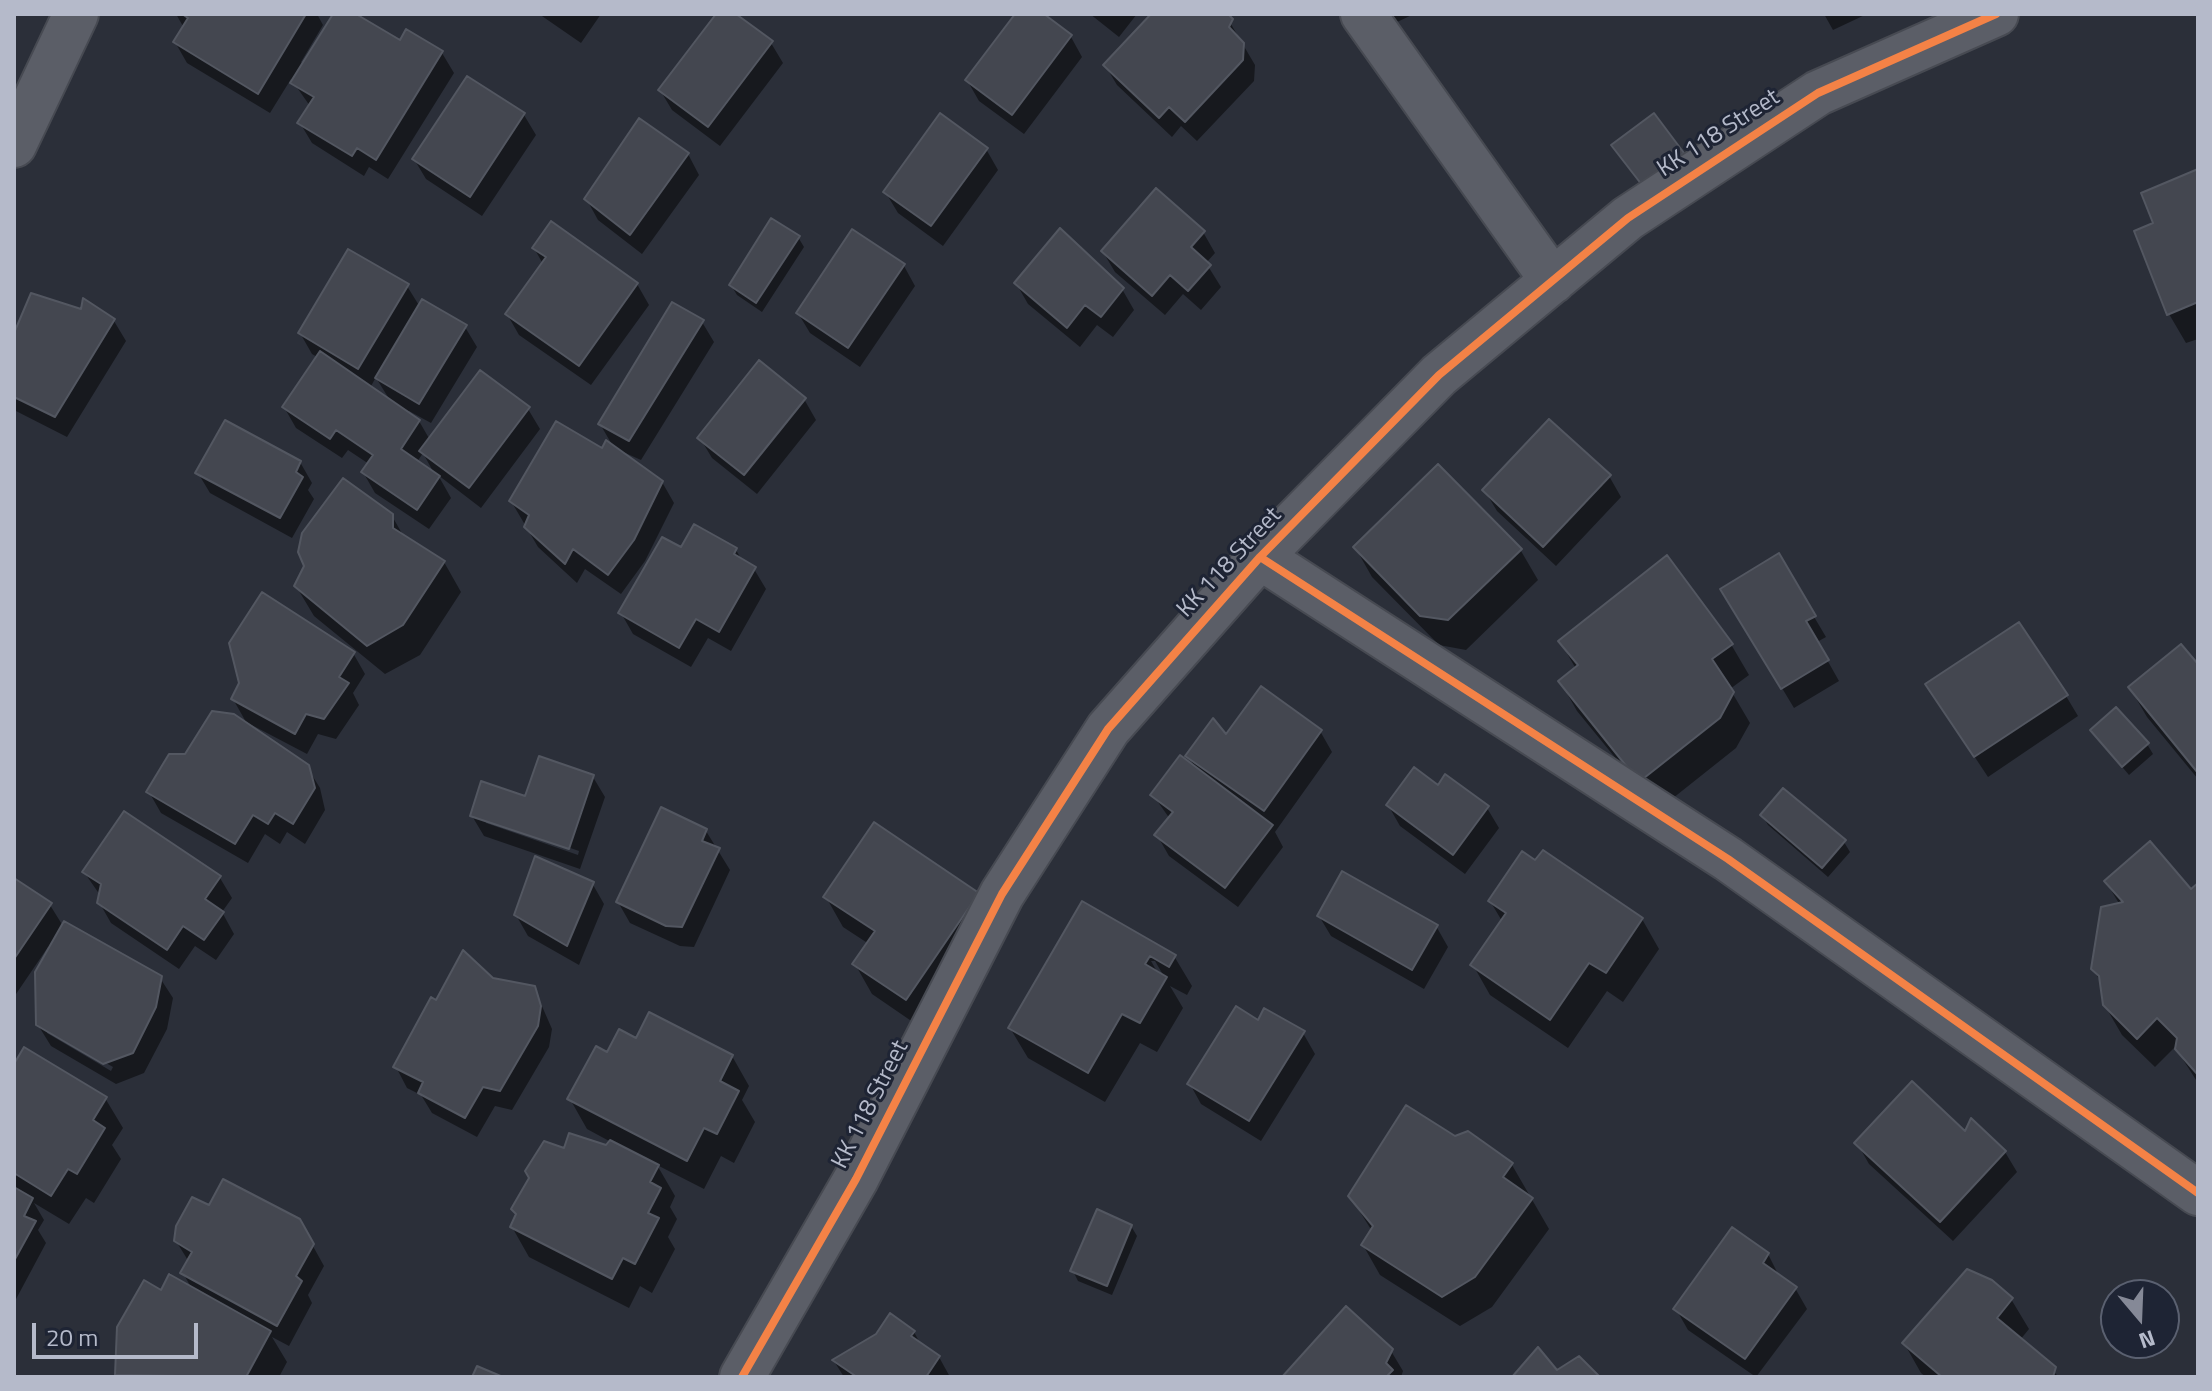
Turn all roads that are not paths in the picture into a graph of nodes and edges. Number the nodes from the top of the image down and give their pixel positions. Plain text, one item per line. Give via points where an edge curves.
1 (76, 14) edge
2 (1363, 14) edge
3 (1996, 14) edge
4 (14, 145) edge
5 (1553, 281) junction
6 (1260, 557) junction
7 (2198, 1193) edge
8 (742, 1377) edge

1 - 4 street
2 - 5 street
3 - 5 street, KK 118 Street via 1818,93 1628,218
5 - 6 street, KK 118 Street via 1439,375
6 - 7 street via 1728,859
6 - 8 street, KK 118 Street via 1108,729 1002,894 856,1179

